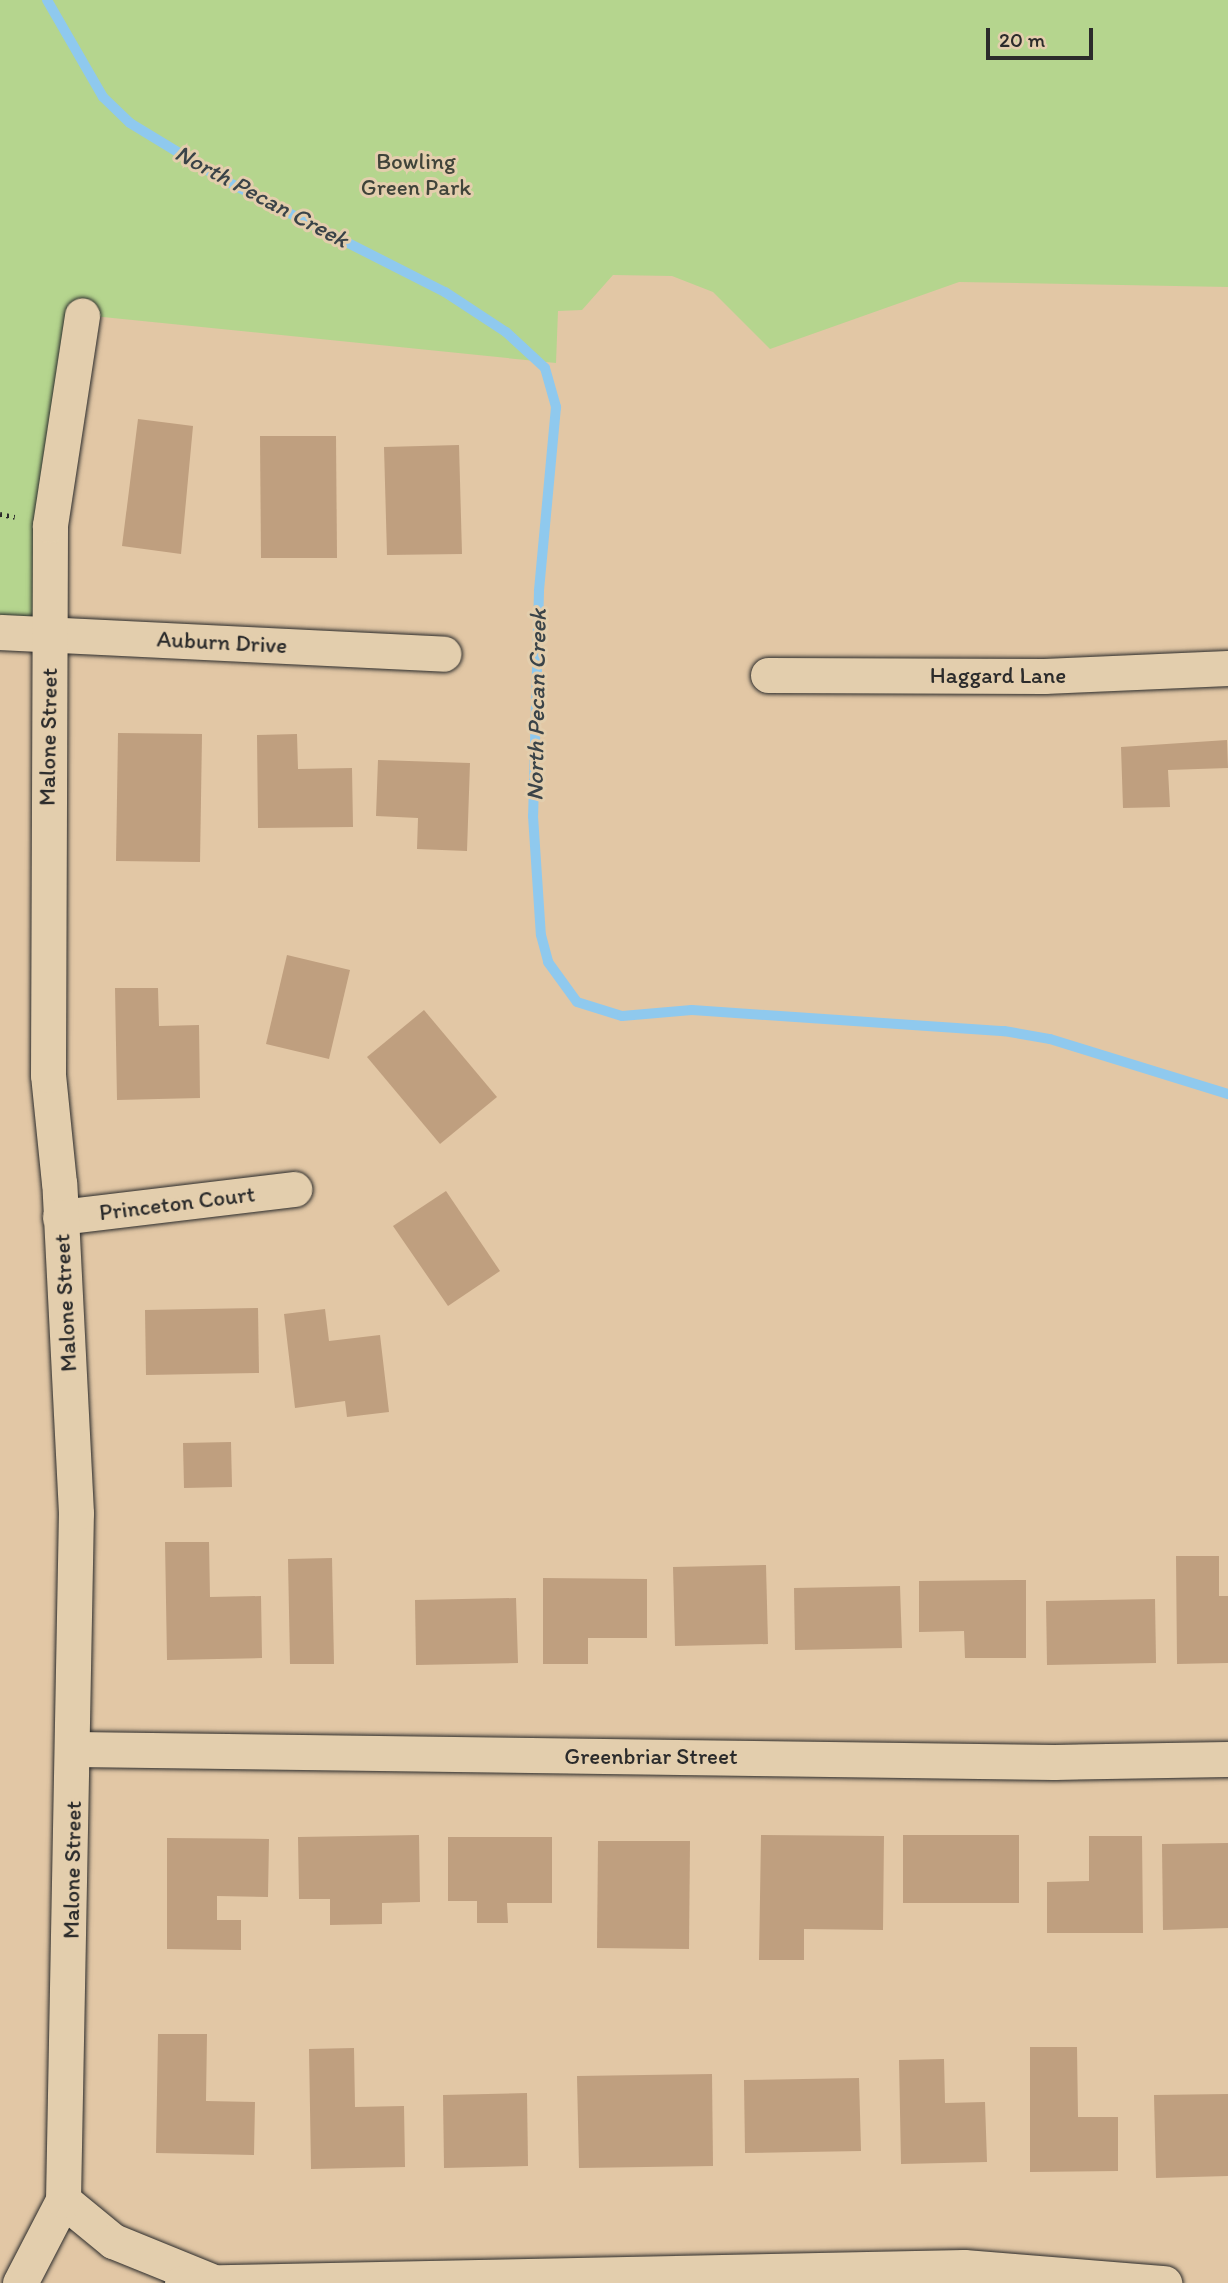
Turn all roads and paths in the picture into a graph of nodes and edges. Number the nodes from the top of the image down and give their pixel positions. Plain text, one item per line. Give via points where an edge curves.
1 (82, 315) dead end
2 (0, 632) edge
3 (49, 633) junction
4 (443, 654) dead end
5 (1228, 668) edge
6 (768, 675) dead end
7 (293, 1189) dead end
8 (60, 1217) junction
9 (75, 1749) junction
10 (1228, 1759) edge
11 (63, 2200) junction
12 (715, 2277) edge
13 (195, 2281) edge
14 (20, 2283) edge
15 (1164, 2283) edge

1 - 3 street, Malone Street via 56,469
2 - 3 street, Auburn Drive
3 - 4 street, Auburn Drive
3 - 8 street, Malone Street via 47,1050
5 - 6 street, Haggard Lane via 1044,677
7 - 8 street, Princeton Court
8 - 9 street, Malone Street via 76,1513
9 - 10 street, Greenbriar Street via 1054,1762
9 - 11 street, Malone Street
11 - 13 street via 113,2241
11 - 14 street, Malone Street
12 - 13 street
12 - 15 street via 964,2267

